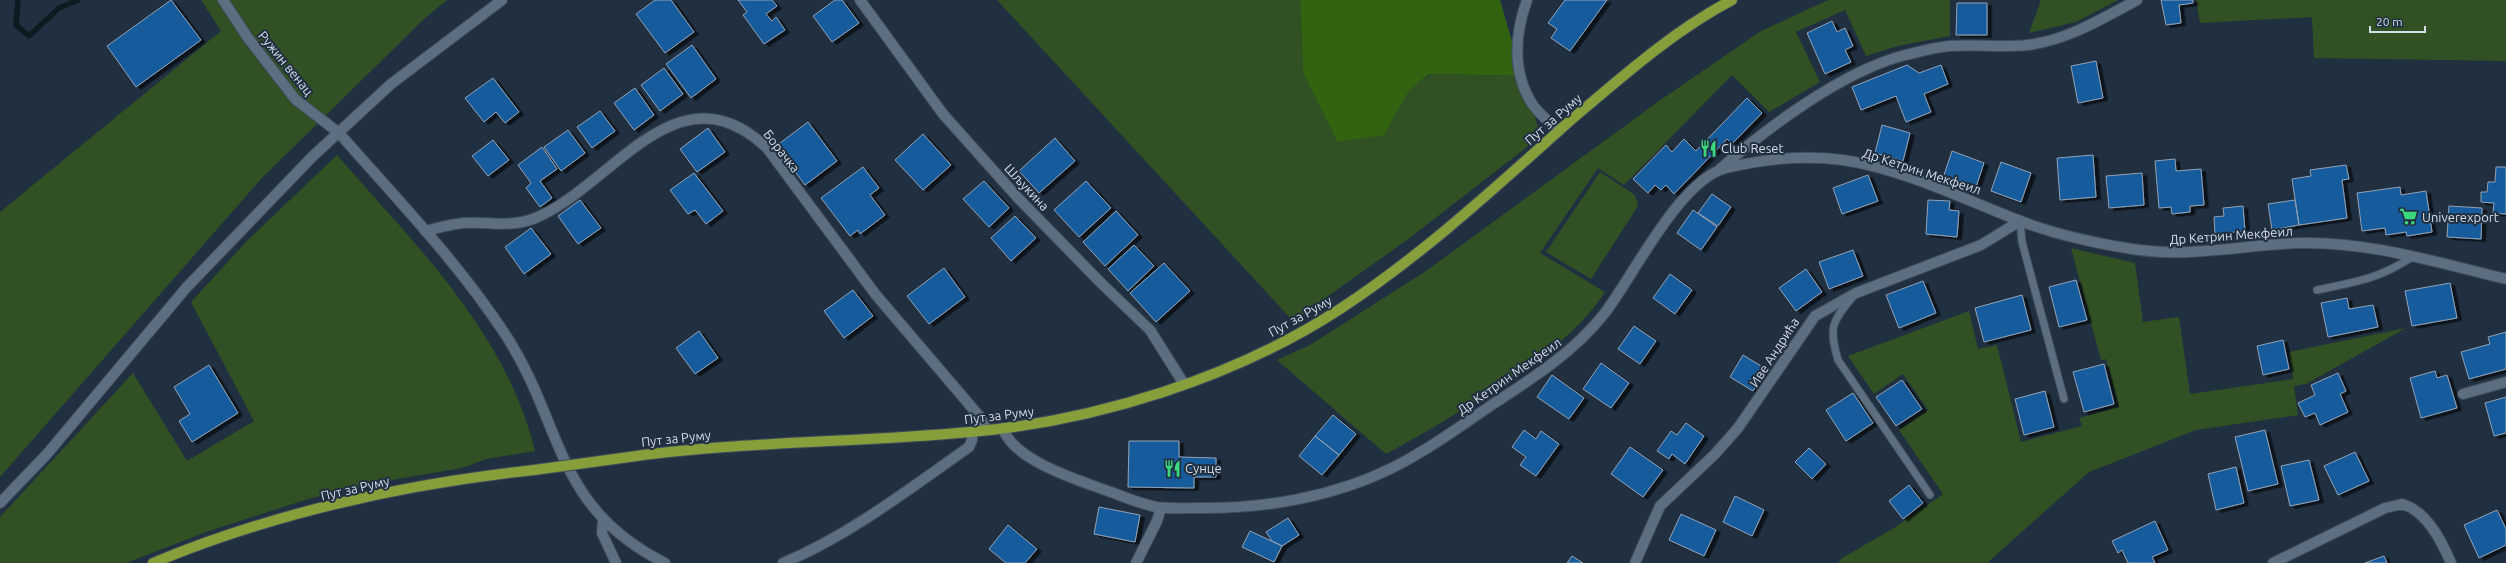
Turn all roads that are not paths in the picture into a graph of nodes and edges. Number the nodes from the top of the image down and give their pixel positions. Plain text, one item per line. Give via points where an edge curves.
1 (223, 0) edge
2 (502, 0) edge
3 (860, 0) edge
4 (1527, 0) edge
5 (1732, 0) edge
6 (2137, 0) edge
7 (1559, 131) junction
8 (339, 132) junction
9 (1720, 169) junction
10 (2020, 221) junction
11 (425, 231) junction
12 (2412, 257) junction
13 (2506, 279) edge
14 (2317, 290) dead end
15 (1856, 293) junction
16 (2506, 382) edge
17 (1184, 384) junction
18 (2463, 394) dead end
19 (2064, 399) dead end
20 (1004, 428) junction
21 (987, 430) junction
22 (972, 432) junction
23 (1930, 495) dead end
24 (0, 503) edge
25 (1161, 508) junction
26 (602, 518) junction
27 (153, 563) edge
28 (616, 563) edge
29 (666, 563) edge
30 (783, 563) edge
31 (1136, 563) edge
32 (1635, 563) edge
33 (2273, 563) edge
34 (2451, 563) edge

1 - 8 street, Ружин венац via 248,38 295,99
2 - 8 street via 391,84
3 - 17 street, Шљукина via 944,114 1024,204 1150,330
4 - 7 street via 1516,41 1520,76 1531,103
5 - 7 main road, Пут за Руму via 1681,31 1635,65
6 - 9 street via 2080,30 2053,40 2028,45 1949,46 1877,65 1794,111 1753,140
7 - 17 main road, Пут за Руму via 1425,246 1341,308 1301,332
8 - 11 street, Ружин венац
8 - 24 street via 242,228 186,288 46,454
9 - 10 street, Др Кетрин Мекфеил via 1766,161 1843,160 1882,170 1985,205
9 - 25 street, Др Кетрин Мекфеил via 1700,183 1676,208 1604,314 1563,357 1439,440 1392,468 1339,488 1279,504 1224,509
10 - 12 street, Др Кетрин Мекфеил via 2083,239 2161,253 2222,251 2300,243 2353,246
10 - 15 street, Иве Андрића via 1972,249
10 - 19 lane via 2022,242
11 - 21 street, Борачка via 465,223 515,224 532,219 566,200 651,135 681,121 712,118 732,124 753,134 767,148 863,278 983,420
11 - 26 street, Ружин венац via 505,334 526,372 568,470 589,504
12 - 13 street, Др Кетрин Мекфеил
12 - 14 lane via 2390,271 2366,280
15 - 23 lane via 1833,323 1832,338 1838,360
15 - 32 street, Иве Андрића via 1810,320 1738,428 1715,454 1660,506
16 - 18 street
17 - 20 main road, Пут за Руму via 1102,410
20 - 21 main road, Пут за Руму
20 - 25 street, Др Кетрин Мекфеил via 1006,438 1025,455 1045,466 1137,502
21 - 22 main road, Пут за Руму
22 - 27 main road, Пут за Руму, bridge via 817,443 740,444 489,475 386,493 284,518
22 - 30 street via 969,447 897,498 826,543
25 - 31 street
26 - 28 street via 602,533
26 - 29 street, Ружин венац via 634,545
33 - 34 street via 2385,508 2402,504 2420,515 2429,525 2438,536

